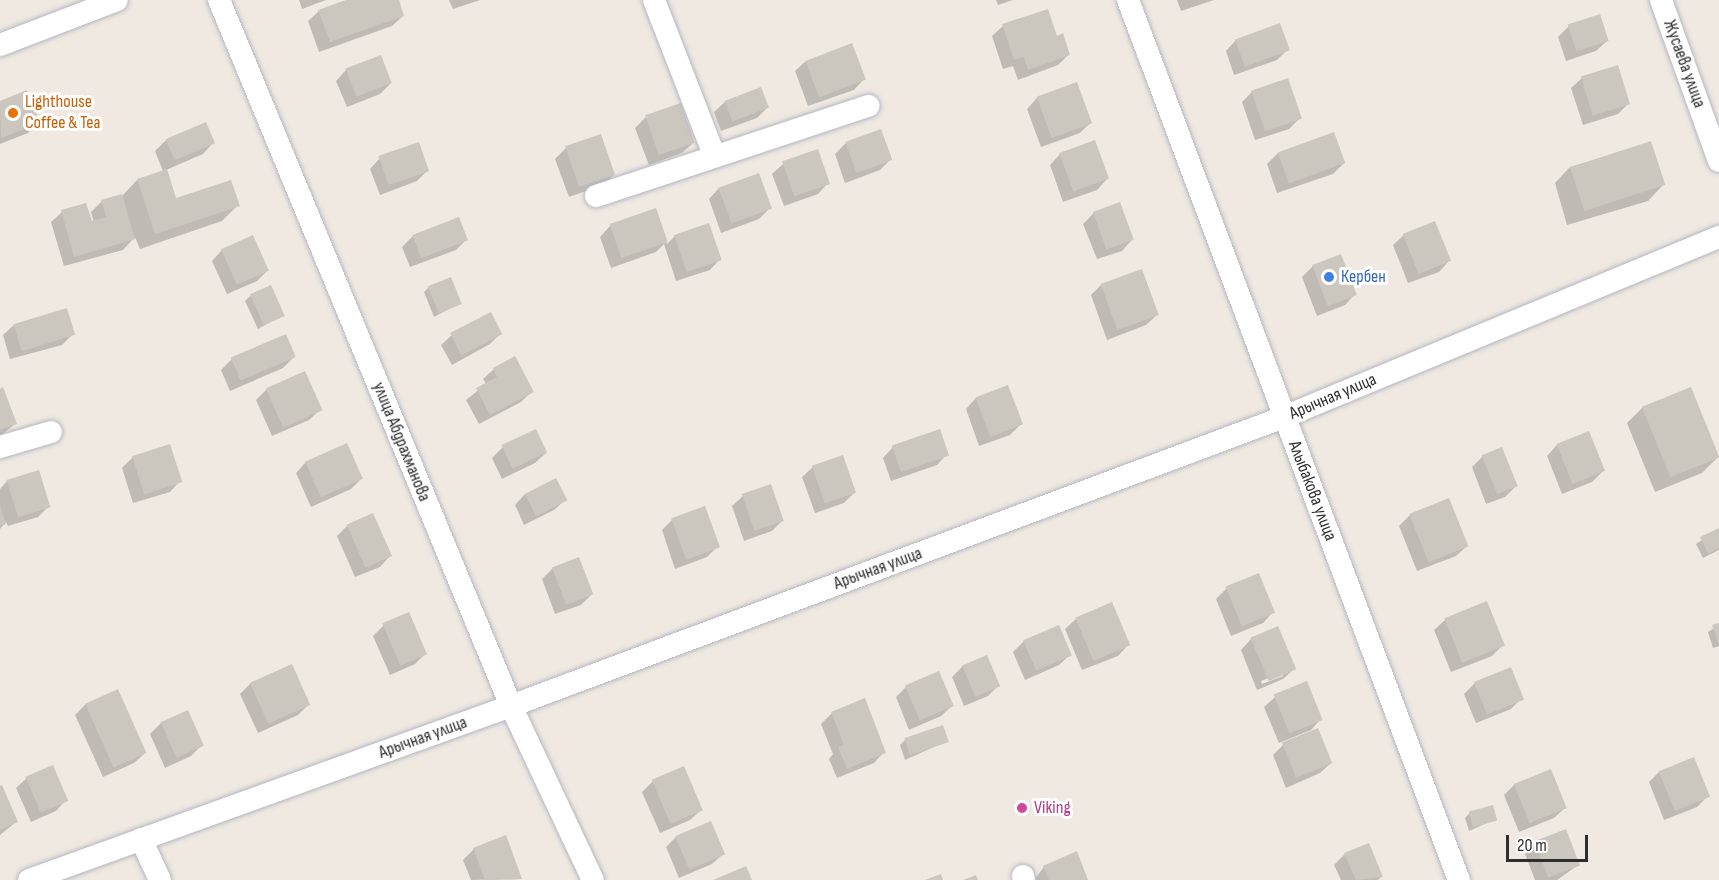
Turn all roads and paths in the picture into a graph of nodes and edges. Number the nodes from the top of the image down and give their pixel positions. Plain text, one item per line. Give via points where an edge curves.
1 (117, 0) edge
2 (219, 0) edge
3 (654, 0) edge
4 (1128, 0) edge
5 (1661, 0) edge
6 (0, 45) edge
7 (868, 106) dead end
8 (714, 154) junction
9 (1719, 161) edge
10 (596, 196) dead end
11 (1719, 237) edge
12 (1284, 417) junction
13 (51, 432) dead end
14 (0, 447) edge
15 (511, 706) junction
16 (141, 839) junction
17 (29, 880) edge
18 (160, 880) edge
19 (593, 880) edge
20 (1459, 880) edge

1 - 6 street
2 - 15 street, улица Абдрахманова
3 - 8 street
4 - 12 street, Алыбакова улица
5 - 9 street, Жусаева улица
7 - 8 street
8 - 10 street
11 - 12 street, Арычная улица
12 - 15 street, Арычная улица
12 - 20 street, Алыбакова улица
13 - 14 street
15 - 16 street, Арычная улица
15 - 19 street, улица Абдрахманова
16 - 17 street, Арычная улица
16 - 18 street

